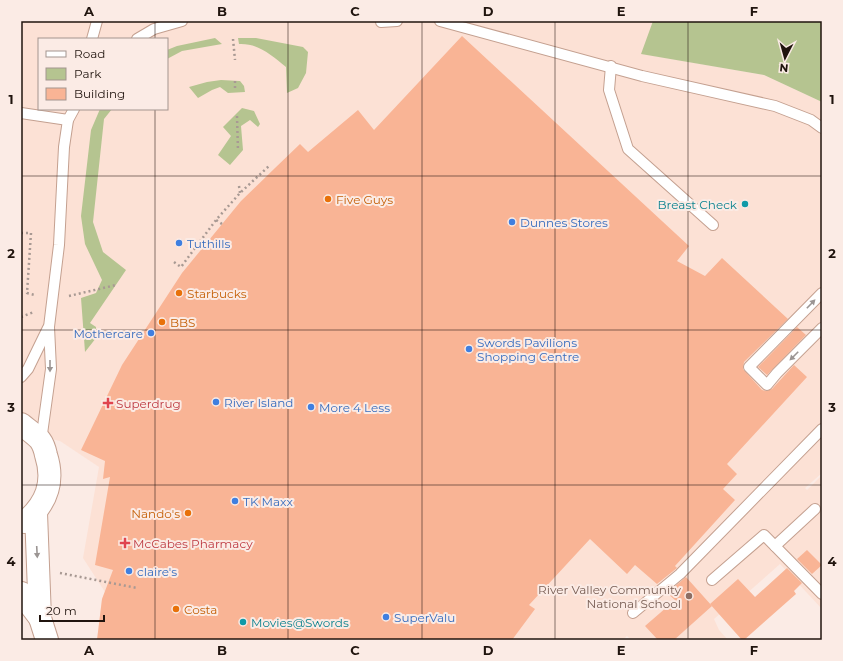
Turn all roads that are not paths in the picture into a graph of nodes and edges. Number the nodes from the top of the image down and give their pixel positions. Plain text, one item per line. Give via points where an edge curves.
1 (97, 21) edge
2 (182, 21) edge
3 (397, 21) edge
4 (440, 21) edge
5 (381, 22) edge
6 (92, 38) edge
7 (139, 38) edge
8 (611, 66) junction
9 (73, 110) edge
10 (21, 113) edge
11 (68, 120) junction
12 (822, 128) edge
13 (713, 225) dead end
14 (822, 293) edge
15 (49, 327) junction
16 (822, 328) edge
17 (21, 377) edge
18 (21, 424) edge
19 (822, 429) edge
20 (41, 441) junction
21 (815, 509) dead end
22 (28, 518) edge
23 (775, 546) junction
24 (712, 580) dead end
25 (21, 593) edge
26 (822, 594) edge
27 (633, 613) dead end
28 (40, 618) junction
29 (47, 640) edge

1 - 6 lane
2 - 7 lane via 154,29
3 - 5 lane
4 - 8 lane
8 - 12 lane via 775,106 810,120
8 - 13 lane via 609,90 628,149
9 - 11 lane
10 - 11 lane
11 - 15 lane via 59,245
16 -> 14 lane via 767,385 749,367
15 - 17 lane via 28,369
15 -> 20 lane via 51,369
18 - 20 main road
19 - 27 lane via 680,574
20 - 22 main road via 49,465 50,482 45,498
21 - 23 lane
22 -> 28 main road via 38,569
23 - 24 lane via 764,535
23 - 26 lane
25 - 28 main road
28 - 29 main road

